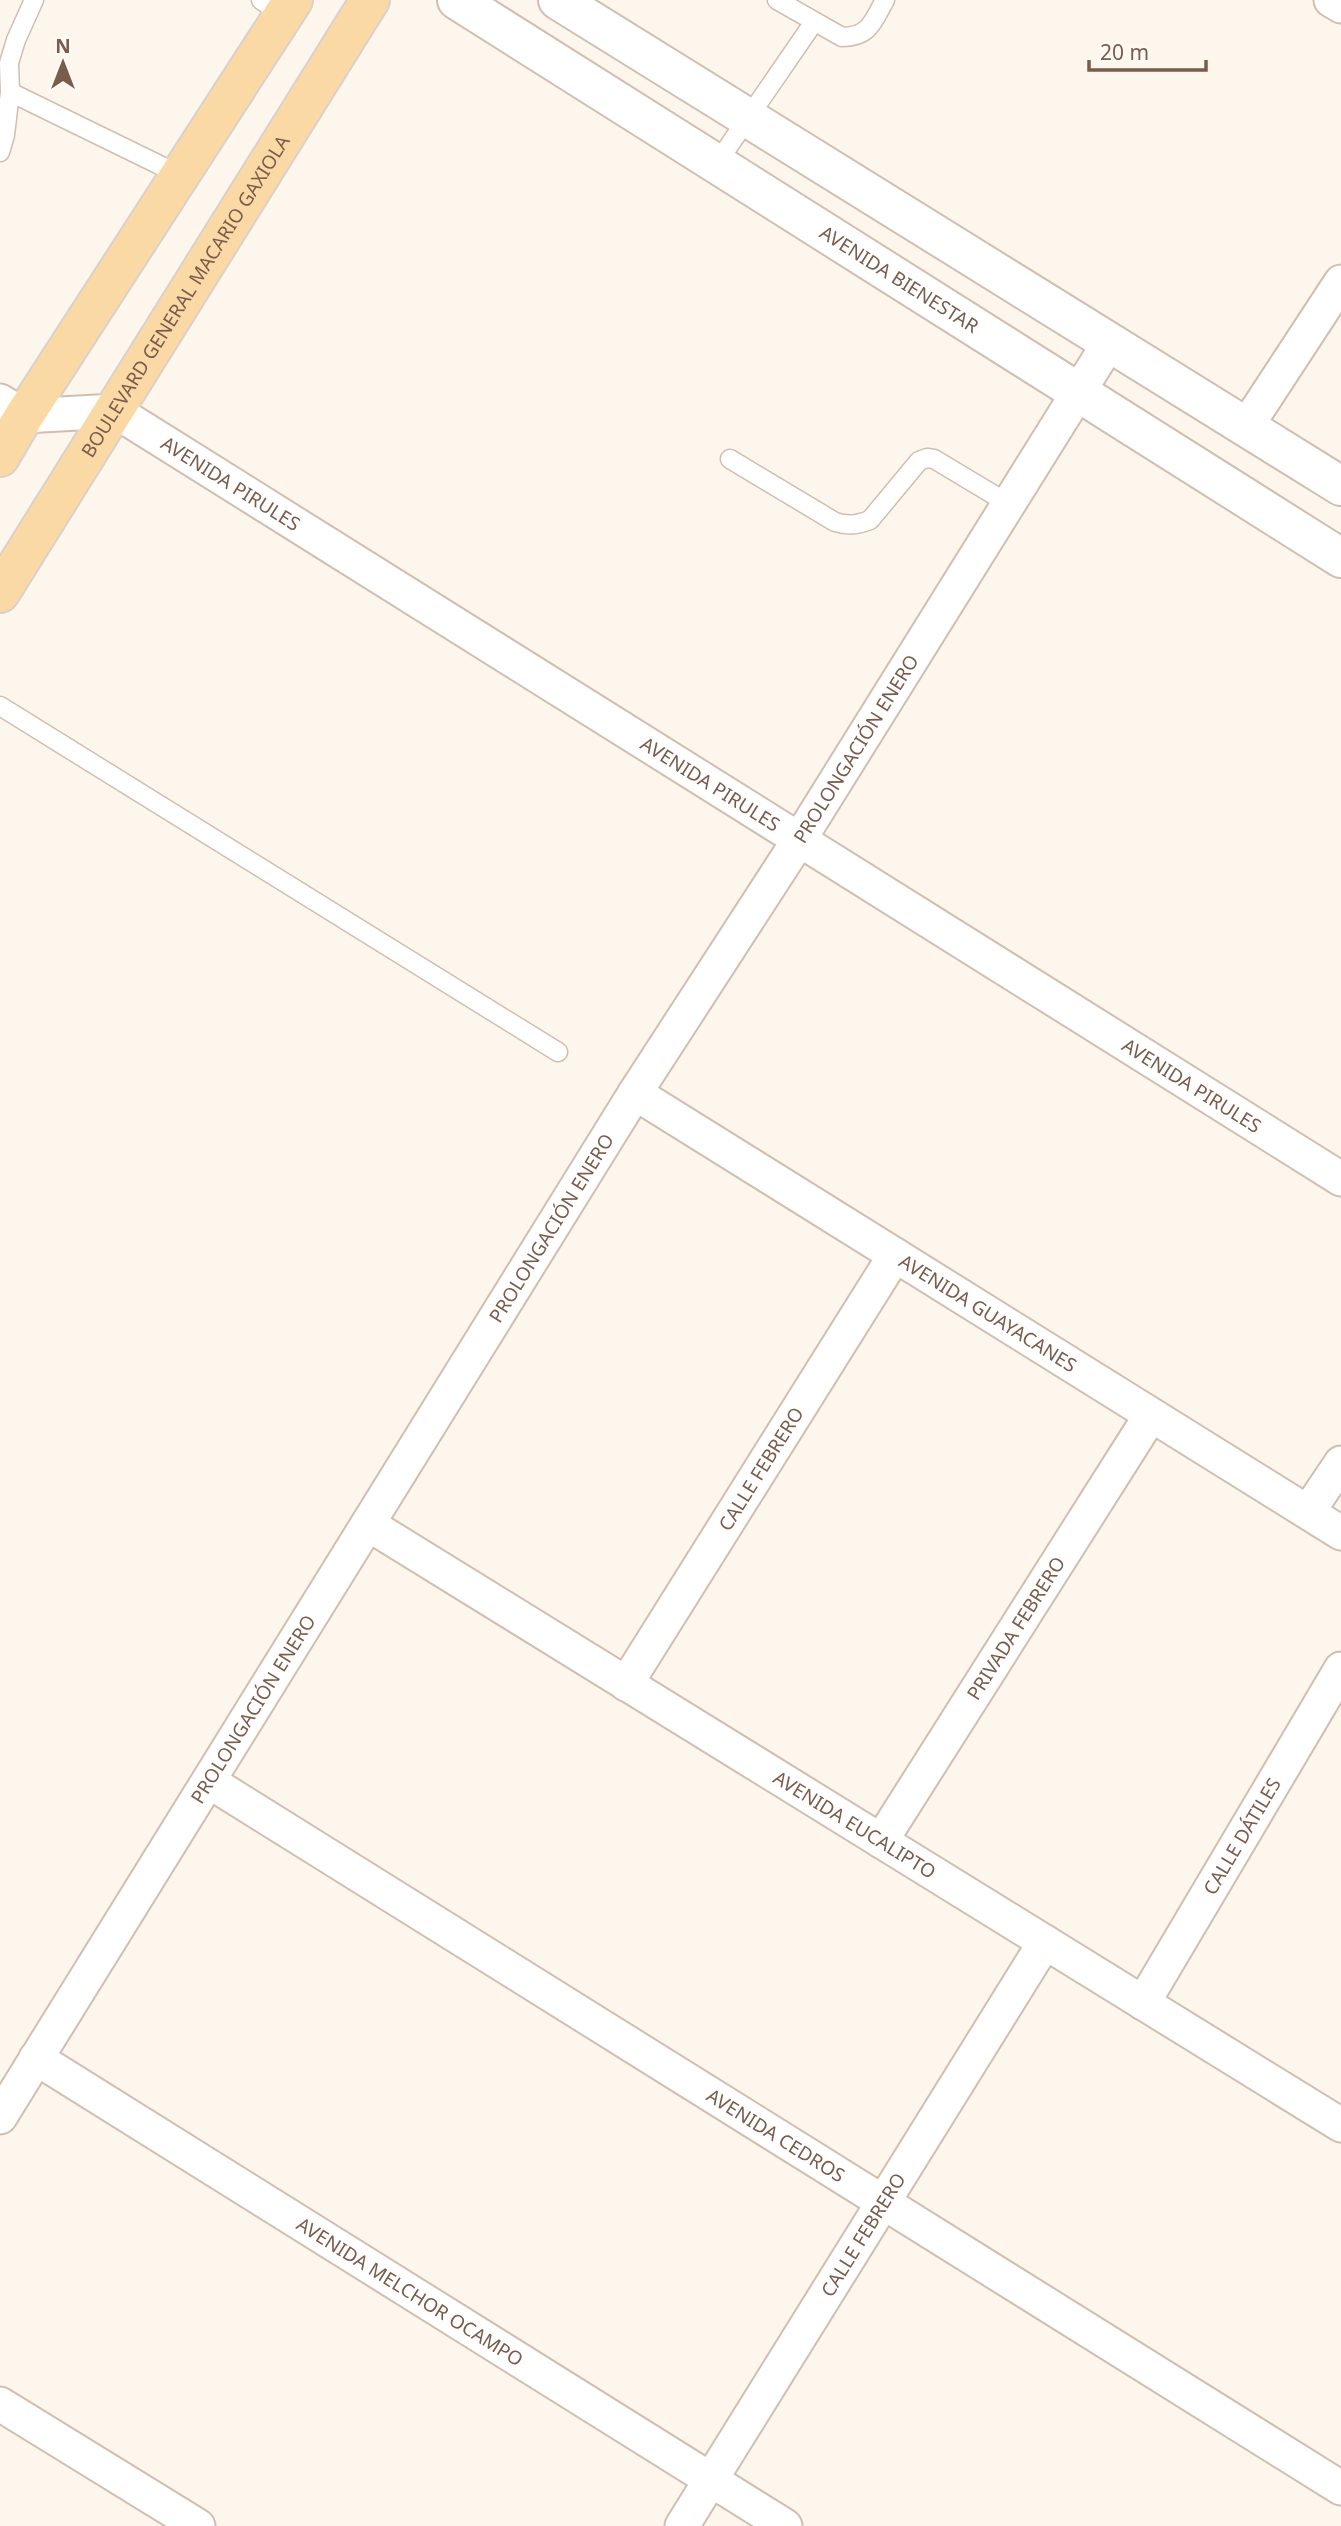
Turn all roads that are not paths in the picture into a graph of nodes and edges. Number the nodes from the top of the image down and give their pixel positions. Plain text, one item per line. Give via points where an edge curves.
1 (34, 0) edge
2 (370, 0) edge
3 (457, 0) edge
4 (777, 0) edge
5 (885, 0) edge
6 (1331, 0) edge
7 (572, 4) edge
8 (279, 5) edge
9 (1341, 6) edge
10 (814, 22) junction
11 (10, 92) junction
12 (748, 118) junction
13 (0, 152) edge
14 (717, 163) junction
15 (180, 175) junction
16 (1341, 282) edge
17 (1109, 343) junction
18 (1078, 392) junction
19 (12, 409) edge
20 (115, 411) junction
21 (1247, 427) junction
22 (0, 457) edge
23 (730, 459) dead end
24 (1341, 486) edge
25 (1009, 504) junction
26 (1341, 558) edge
27 (0, 593) edge
28 (0, 706) edge
29 (799, 840) junction
30 (558, 1052) dead end
31 (635, 1093) junction
32 (1341, 1179) edge
33 (895, 1255) junction
34 (1151, 1415) junction
35 (1341, 1463) edge
36 (1308, 1512) junction
37 (368, 1524) junction
38 (1341, 1533) edge
39 (1341, 1669) edge
40 (626, 1684) junction
41 (210, 1782) junction
42 (881, 1841) junction
43 (1045, 1942) junction
44 (1143, 2003) junction
45 (36, 2058) junction
46 (0, 2116) edge
47 (1341, 2125) edge
48 (883, 2202) junction
49 (0, 2404) edge
50 (711, 2480) junction
51 (1341, 2488) edge
52 (198, 2526) edge
53 (682, 2526) edge
54 (785, 2526) edge

1 - 11 lane via 9,62
2 - 20 main road, BOULEVARD GENERAL MACARIO GAXIOLA
3 - 14 street, AVENIDA BIENESTAR
4 - 10 lane
5 - 10 lane via 866,32 854,37 842,37
6 - 9 street
7 - 12 street
8 - 15 main road
10 - 12 lane
11 - 13 lane
11 - 15 lane
12 - 14 lane
12 - 17 street
14 - 18 street, AVENIDA BIENESTAR
15 - 19 main road
16 - 21 street
17 - 18 street, PROLONGACIÓN ENERO
17 - 21 street
18 - 25 street, PROLONGACIÓN ENERO
18 - 26 street, AVENIDA BIENESTAR
19 - 20 street
19 - 22 main road
20 - 27 main road, BOULEVARD GENERAL MACARIO GAXIOLA
20 - 29 street, AVENIDA PIRULES
21 - 24 street
23 - 25 lane via 847,526 870,520 919,461 927,458
25 - 29 street, PROLONGACIÓN ENERO
28 - 30 lane
29 - 31 street, PROLONGACIÓN ENERO
29 - 32 street, AVENIDA PIRULES
31 - 33 street, AVENIDA GUAYACANES
31 - 37 street, PROLONGACIÓN ENERO
33 - 34 street, AVENIDA GUAYACANES
33 - 40 street, CALLE FEBRERO
34 - 36 street, AVENIDA GUAYACANES
34 - 42 street, PRIVADA FEBRERO
35 - 36 street
36 - 38 street, AVENIDA GUAYACANES
37 - 40 street, AVENIDA EUCALIPTO
37 - 41 street, PROLONGACIÓN ENERO
39 - 44 street, CALLE DÁTILES
40 - 42 street, AVENIDA EUCALIPTO
41 - 45 street, PROLONGACIÓN ENERO
41 - 48 street, AVENIDA CEDROS
42 - 43 street, AVENIDA EUCALIPTO
43 - 44 street, AVENIDA EUCALIPTO
43 - 48 street, CALLE FEBRERO
44 - 47 street, AVENIDA EUCALIPTO
45 - 46 street, PROLONGACIÓN ENERO
45 - 50 street, AVENIDA MELCHOR OCAMPO
48 - 50 street, CALLE FEBRERO
48 - 51 street, AVENIDA CEDROS
49 - 52 street
50 - 53 street, CALLE FEBRERO
50 - 54 street, AVENIDA MELCHOR OCAMPO

